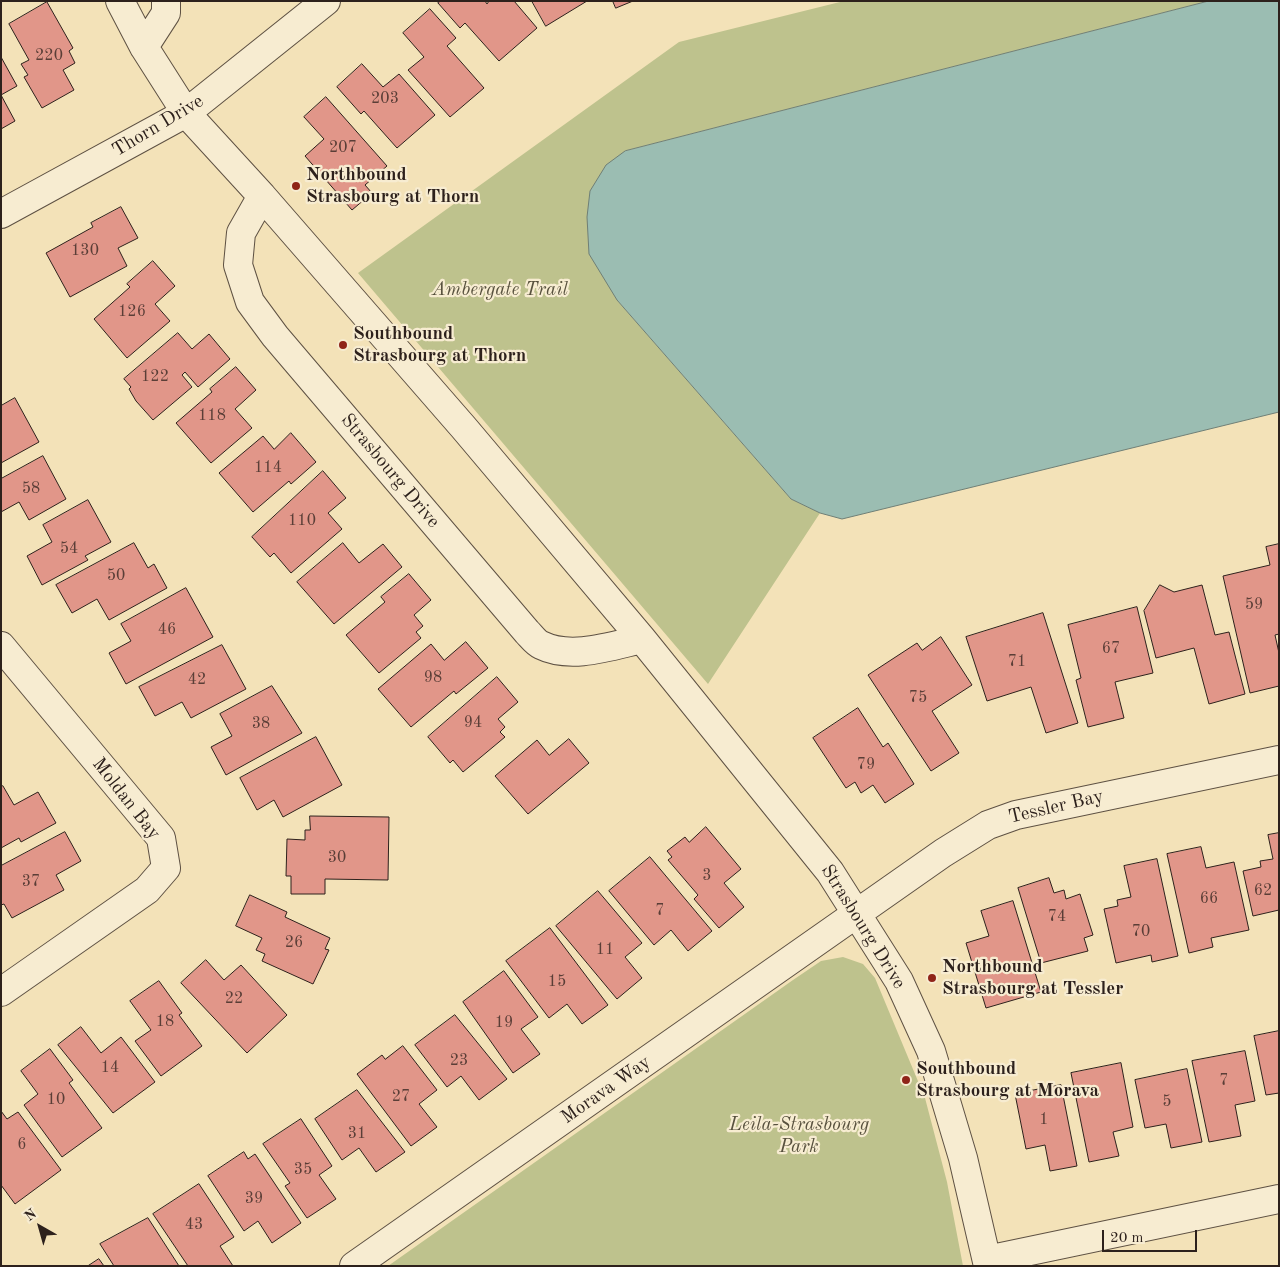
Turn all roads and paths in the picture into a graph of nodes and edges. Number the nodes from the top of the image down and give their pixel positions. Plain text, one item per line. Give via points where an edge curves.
1 (120, 1) edge
2 (166, 1) edge
3 (326, 1) edge
4 (144, 47) junction
5 (186, 113) junction
6 (262, 196) junction
7 (1, 214) edge
8 (642, 640) junction
9 (1, 646) edge
10 (1279, 760) edge
11 (858, 913) junction
12 (1, 992) edge
13 (1279, 1199) edge
14 (988, 1263) edge
15 (354, 1266) edge

1 - 4 street, Strasbourg Drive
2 - 4 street via 166,13
3 - 5 street, Thorn Drive
4 - 5 street, Strasbourg Drive
5 - 6 street, Strasbourg Drive
5 - 7 street, Thorn Drive
6 - 8 street, Strasbourg Drive via 464,428
6 - 8 street, Strasbourg Drive via 241,233 238,265 250,302 275,336 527,632 540,645 562,651 592,650
8 - 11 street, Strasbourg Drive via 830,872
9 - 12 street, Moldan Bay via 161,838 166,868 147,890
10 - 11 street, Tessler Bay via 1016,814 988,825
11 - 14 street, Strasbourg Drive via 900,981 930,1051 963,1158
11 - 15 street, Morava Way
13 - 14 street

